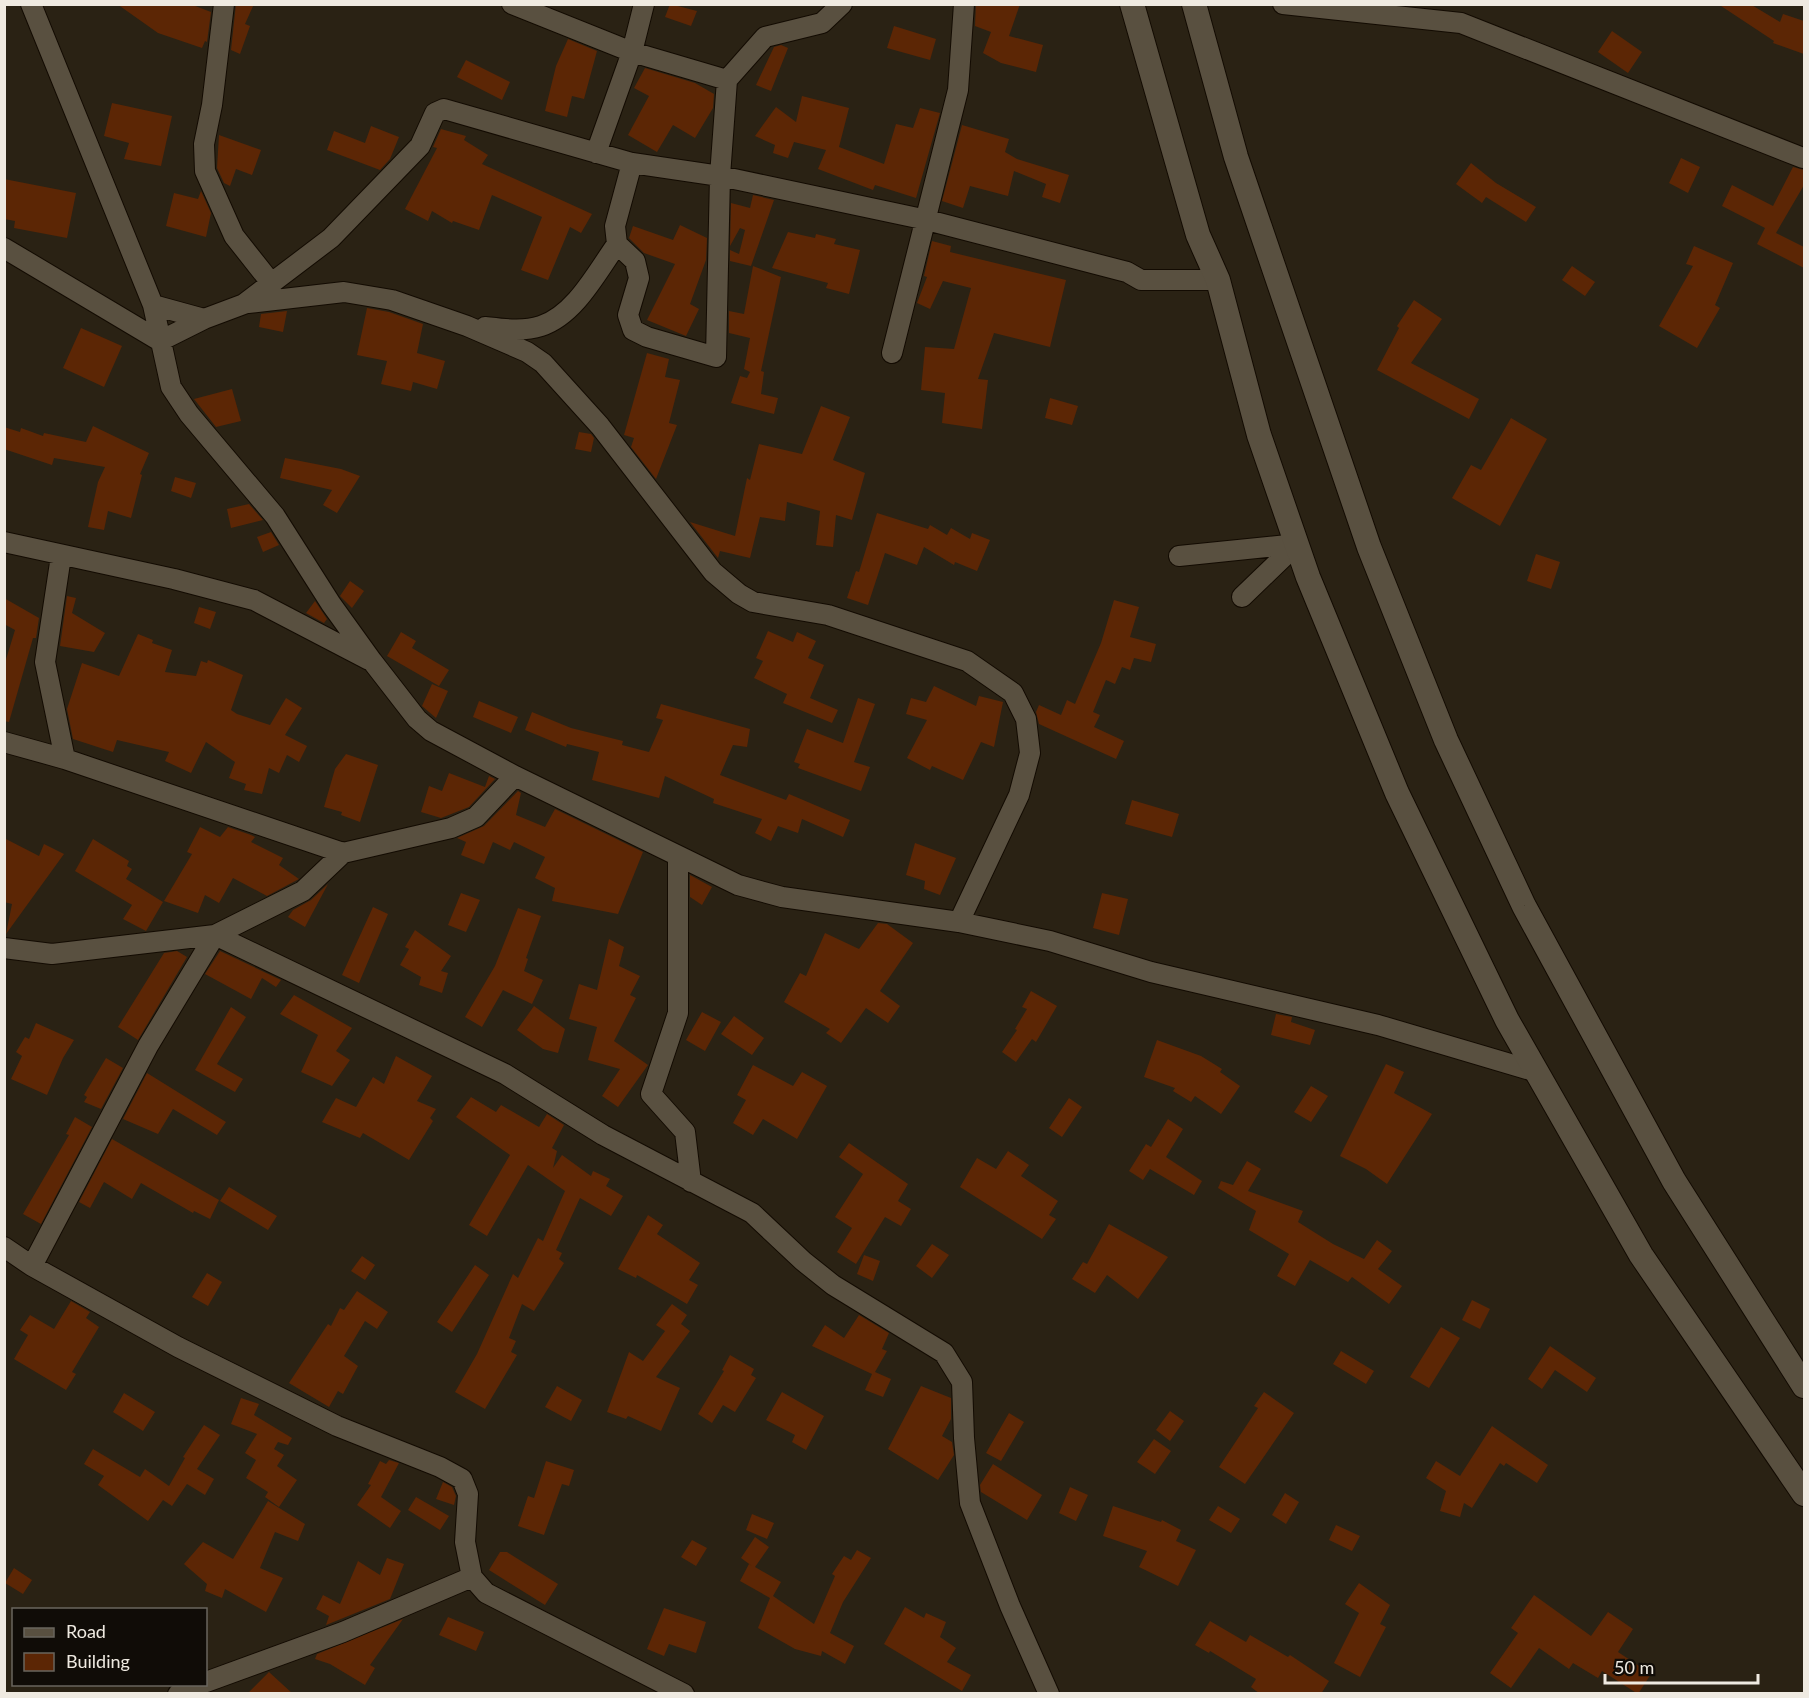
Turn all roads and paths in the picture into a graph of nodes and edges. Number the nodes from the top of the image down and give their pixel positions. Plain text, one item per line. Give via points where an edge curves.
1 (31, 4) edge
2 (224, 4) edge
3 (512, 4) edge
4 (644, 4) edge
5 (842, 4) edge
6 (964, 4) edge
7 (1132, 4) edge
8 (1194, 4) edge
9 (1283, 4) edge
10 (632, 52) junction
11 (727, 80) junction
12 (596, 153) junction
13 (1803, 158) edge
14 (632, 163) junction
15 (720, 176) junction
16 (927, 220) junction
17 (617, 244) junction
18 (4, 248) edge
19 (1218, 280) junction
20 (272, 284) junction
21 (244, 304) junction
22 (153, 305) junction
23 (204, 319) junction
24 (467, 326) junction
25 (160, 340) junction
26 (892, 353) dead end
27 (4, 542) edge
28 (1297, 544) junction
29 (61, 556) junction
30 (1179, 556) dead end
31 (1242, 597) dead end
32 (372, 661) junction
33 (4, 742) edge
34 (65, 759) junction
35 (515, 776) junction
36 (343, 853) junction
37 (678, 857) junction
38 (959, 922) junction
39 (215, 936) junction
40 (4, 948) edge
41 (1537, 1072) junction
42 (691, 1182) junction
43 (4, 1247) edge
44 (32, 1266) junction
45 (1804, 1386) edge
46 (1804, 1494) edge
47 (472, 1577) junction
48 (207, 1682) edge
49 (195, 1686) edge
50 (178, 1694) edge
51 (684, 1694) edge
52 (1049, 1694) edge

1 - 22 street
2 - 20 street via 204,144 205,171 234,236
3 - 10 street
4 - 10 street
5 - 11 street via 822,23 765,37
6 - 16 street via 958,90
7 - 19 street via 1198,236
8 - 45 street via 1236,157 1369,547 1446,740 1524,906 1674,1181
9 - 13 street via 1461,23
10 - 11 street
10 - 12 street
11 - 15 street
12 - 14 street
12 - 20 street via 444,109 435,113 420,146 358,212
14 - 15 street
14 - 17 street via 615,226
15 - 16 street
15 - 17 street via 716,357 633,330 628,315 639,278 635,261
16 - 19 street via 1127,272 1141,280
16 - 26 street
17 - 24 street via 569,309 542,326 516,330
18 - 25 street
19 - 28 street via 1259,435
20 - 21 street
21 - 23 street
21 - 24 street via 344,292 392,300
22 - 23 street
22 - 25 street
23 - 25 street
24 - 38 street via 543,363 600,426 712,572 739,594 753,602 828,615 967,661 1013,693 1026,719 1030,753 1019,795
25 - 32 street via 171,387 275,516
27 - 29 street
28 - 30 street
28 - 31 street
28 - 41 street via 1397,793 1507,1020
29 - 32 street via 254,600
29 - 34 street via 45,662
32 - 35 street via 431,731
33 - 34 street
34 - 36 street
35 - 36 street via 468,821
35 - 37 street
36 - 39 street via 303,891
37 - 38 street via 738,885 782,897
37 - 42 street via 678,1013 651,1094 685,1132
38 - 41 street via 1050,941 1150,972 1378,1025
39 - 40 street via 52,954
39 - 42 street via 505,1074 603,1135
39 - 44 street via 148,1046
41 - 46 street via 1641,1255
42 - 52 street via 752,1213 833,1285 944,1353 962,1382 970,1503
43 - 44 street
44 - 47 street via 188,1352 337,1426 462,1479 468,1494 465,1542
47 - 48 street via 343,1632
47 - 51 street via 486,1593
49 - 50 street

